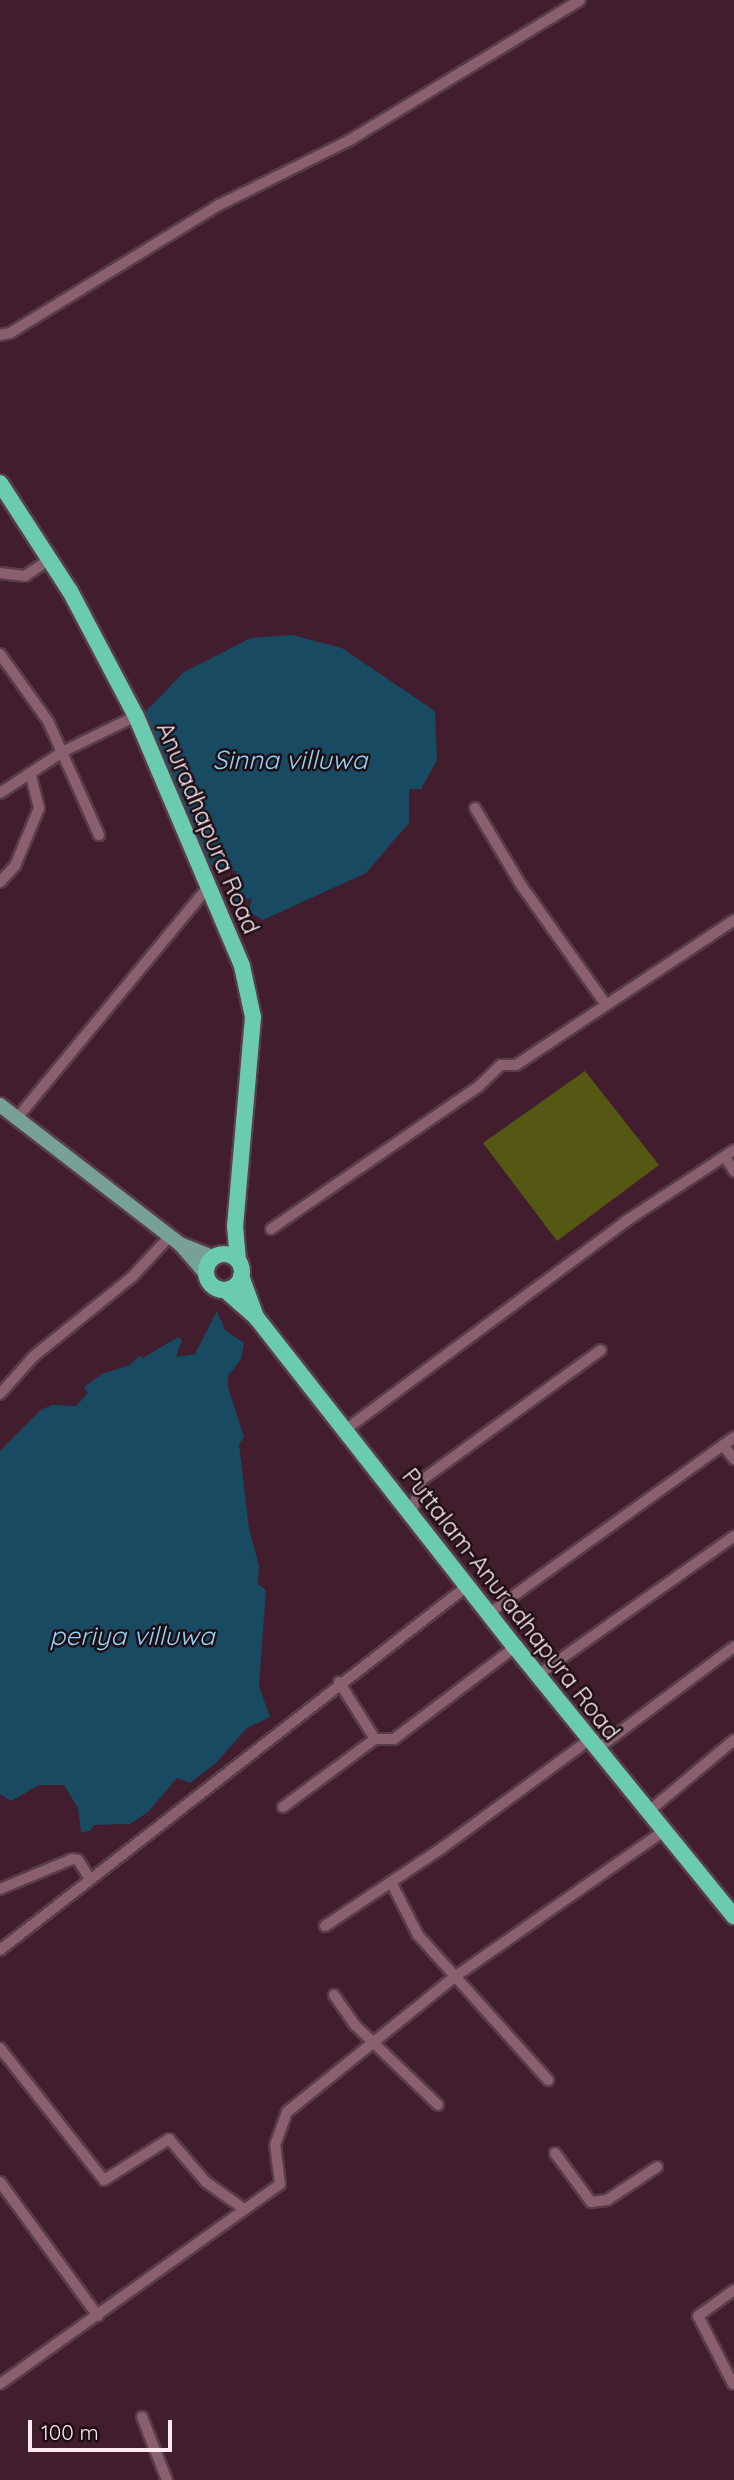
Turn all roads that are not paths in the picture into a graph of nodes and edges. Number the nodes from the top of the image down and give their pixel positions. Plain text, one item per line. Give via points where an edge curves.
1 (580, 0) edge
2 (0, 335) edge
3 (2, 490) edge
4 (50, 559) junction
5 (0, 573) edge
6 (0, 654) edge
7 (136, 716) junction
8 (64, 751) junction
9 (30, 773) junction
10 (0, 793) edge
11 (475, 808) dead end
12 (99, 835) dead end
13 (0, 883) edge
14 (208, 887) junction
15 (734, 920) edge
16 (605, 1003) junction
17 (0, 1106) edge
18 (17, 1118) junction
19 (729, 1154) edge
20 (734, 1171) edge
21 (235, 1226) junction
22 (271, 1229) dead end
23 (175, 1240) junction
24 (238, 1260) junction
25 (211, 1262) junction
26 (242, 1276) junction
27 (225, 1290) junction
28 (256, 1317) junction
29 (601, 1350) dead end
30 (2, 1389) edge
31 (345, 1430) junction
32 (734, 1437) edge
33 (723, 1445) junction
34 (734, 1460) edge
35 (411, 1515) junction
36 (734, 1536) edge
37 (466, 1587) junction
38 (488, 1614) junction
39 (515, 1647) junction
40 (734, 1647) edge
41 (538, 1675) junction
42 (339, 1682) junction
43 (375, 1739) junction
44 (734, 1740) edge
45 (593, 1744) junction
46 (283, 1807) dead end
47 (648, 1812) junction
48 (664, 1831) junction
49 (90, 1879) junction
50 (391, 1882) junction
51 (0, 1889) edge
52 (734, 1916) edge
53 (325, 1926) dead end
54 (0, 1950) edge
55 (453, 1978) junction
56 (334, 1995) dead end
57 (373, 2043) junction
58 (0, 2048) edge
59 (548, 2080) dead end
60 (438, 2105) dead end
61 (555, 2153) dead end
62 (657, 2167) dead end
63 (0, 2182) edge
64 (244, 2209) junction
65 (734, 2290) edge
66 (97, 2316) junction
67 (0, 2384) edge
68 (733, 2384) edge
69 (142, 2417) dead end
70 (167, 2480) edge

1 - 2 street via 350,140 219,205 10,334
3 - 4 highway, Anuradhapura Road
4 - 5 street via 24,576
4 - 7 highway, Anuradhapura Road
6 - 8 street via 33,697
7 - 8 street
7 - 14 highway, Anuradhapura Road
8 - 9 street
8 - 12 street
9 - 10 street
9 - 13 street via 39,808 15,866
11 - 16 street via 520,885
14 - 18 street
14 - 21 highway, Anuradhapura Road via 242,966 253,1017
15 - 16 street
16 - 22 street via 516,1065 501,1065 479,1086
17 - 18 main road
18 - 23 main road
19 - 20 street
19 - 31 street via 626,1221
21 - 24 highway, Anuradhapura Road
21 - 25 highway, Anuradhapura Road
23 - 25 main road
23 - 30 street via 34,1356
24 - 25 highway via 228,1254
24 - 26 highway
25 - 27 highway via 209,1283
26 - 27 highway
26 - 28 highway
27 - 28 highway
28 - 31 highway, Puttalam-Anuradhapura Road
29 - 35 street via 422,1480
31 - 35 highway, Puttalam-Anuradhapura Road
32 - 33 street
33 - 34 street
33 - 38 street
35 - 37 highway, Puttalam-Anuradhapura Road
36 - 41 street
37 - 38 highway, Puttalam-Anuradhapura Road
37 - 42 street
38 - 39 highway, Puttalam-Anuradhapura Road
39 - 41 highway, Puttalam-Anuradhapura Road
39 - 43 street via 394,1739
40 - 45 street
41 - 45 highway, Puttalam-Anuradhapura Road
42 - 43 street
42 - 49 street
43 - 46 street
44 - 47 street
45 - 47 highway, Puttalam-Anuradhapura Road
45 - 50 street
47 - 48 highway, Puttalam-Anuradhapura Road
48 - 52 highway, Puttalam-Anuradhapura Road
48 - 55 street
49 - 51 street via 78,1860 72,1859
49 - 54 street
50 - 53 street
50 - 55 street via 418,1936
55 - 57 street
55 - 59 street
56 - 57 street
57 - 60 street
57 - 64 street via 287,2112 275,2146 280,2183
58 - 64 street via 104,2180 169,2139 206,2182
61 - 62 street via 591,2202 607,2200
63 - 66 street
64 - 66 street
65 - 68 street via 698,2316
66 - 67 street
69 - 70 street

